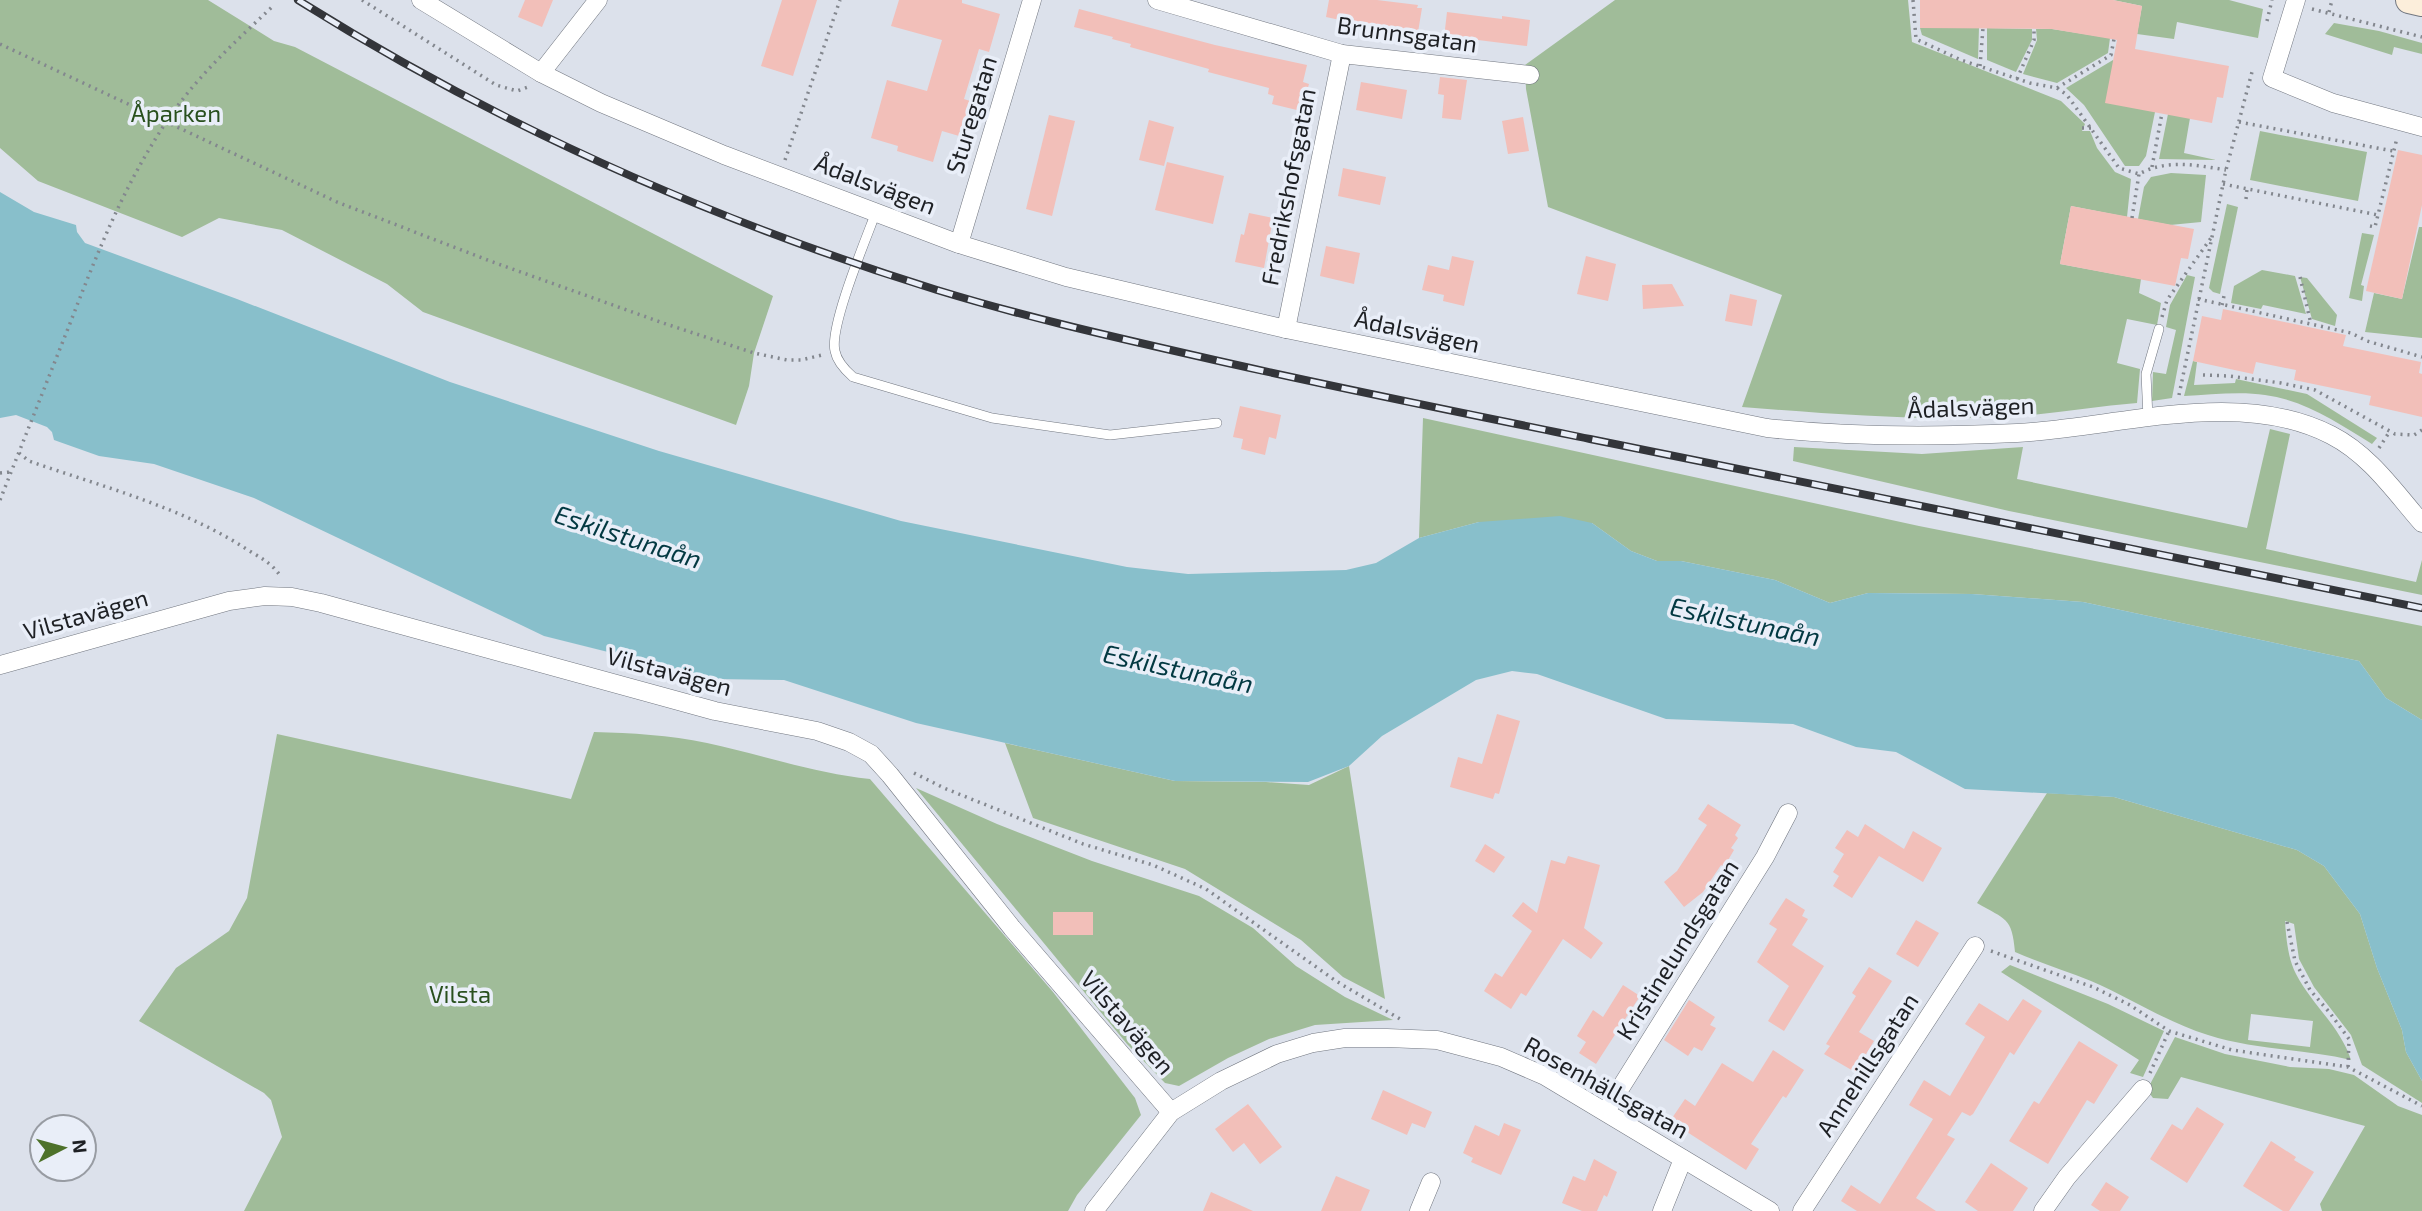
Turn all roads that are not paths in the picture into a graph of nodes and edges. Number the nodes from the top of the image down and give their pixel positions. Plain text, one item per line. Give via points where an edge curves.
1 (421, 0) edge
2 (598, 0) edge
3 (1032, 0) edge
4 (1157, 0) edge
5 (2409, 0) edge
6 (2295, 2) edge
7 (2422, 4) edge
8 (1342, 54) junction
9 (541, 73) junction
10 (1530, 75) dead end
11 (2422, 127) edge
12 (876, 212) junction
13 (959, 244) junction
14 (1286, 329) junction
15 (2159, 329) road end
16 (2148, 418) junction
17 (1217, 423) dead end
18 (2422, 523) edge
19 (0, 665) edge
20 (1788, 813) dead end
21 (1975, 946) road end
22 (2143, 1089) road end
23 (1606, 1111) junction
24 (1171, 1112) junction
25 (1683, 1158) junction
26 (1431, 1182) dead end
27 (1094, 1211) edge
28 (1419, 1211) edge
29 (1662, 1211) edge
30 (1770, 1211) edge
31 (1802, 1211) edge
32 (2043, 1211) edge

1 - 9 street, Ådalsvägen
2 - 9 street
3 - 13 street, Sturegatan
4 - 8 street, Brunnsgatan
5 - 7 main road
6 - 11 street via 2272,78 2333,103
8 - 10 street, Brunnsgatan
8 - 14 street, Fredrikshofsgatan
9 - 12 street, Ådalsvägen via 724,155
12 - 13 street, Ådalsvägen
12 - 17 lane via 834,337 842,368 853,377 992,418 1110,435
13 - 14 street, Ådalsvägen via 1066,277
14 - 16 street, Ådalsvägen via 1790,431 1886,436 2006,433
15 - 16 lane via 2146,374
16 - 18 street, Ådalsvägen via 2241,411 2302,423 2332,435 2367,458
19 - 24 street, Vilstavägen via 229,601 292,597 715,711 849,741 871,754 890,775 1012,928
20 - 23 street, Kristinelundsgatan
21 - 31 street, Annehillsgatan
22 - 32 street
23 - 24 street, Rosenhällsgatan via 1502,1057 1437,1040 1345,1038 1277,1054
23 - 25 street, Rosenhällsgatan
24 - 27 street, Rosenhällsgatan
25 - 29 street
25 - 30 street, Rosenhällsgatan
26 - 28 street

